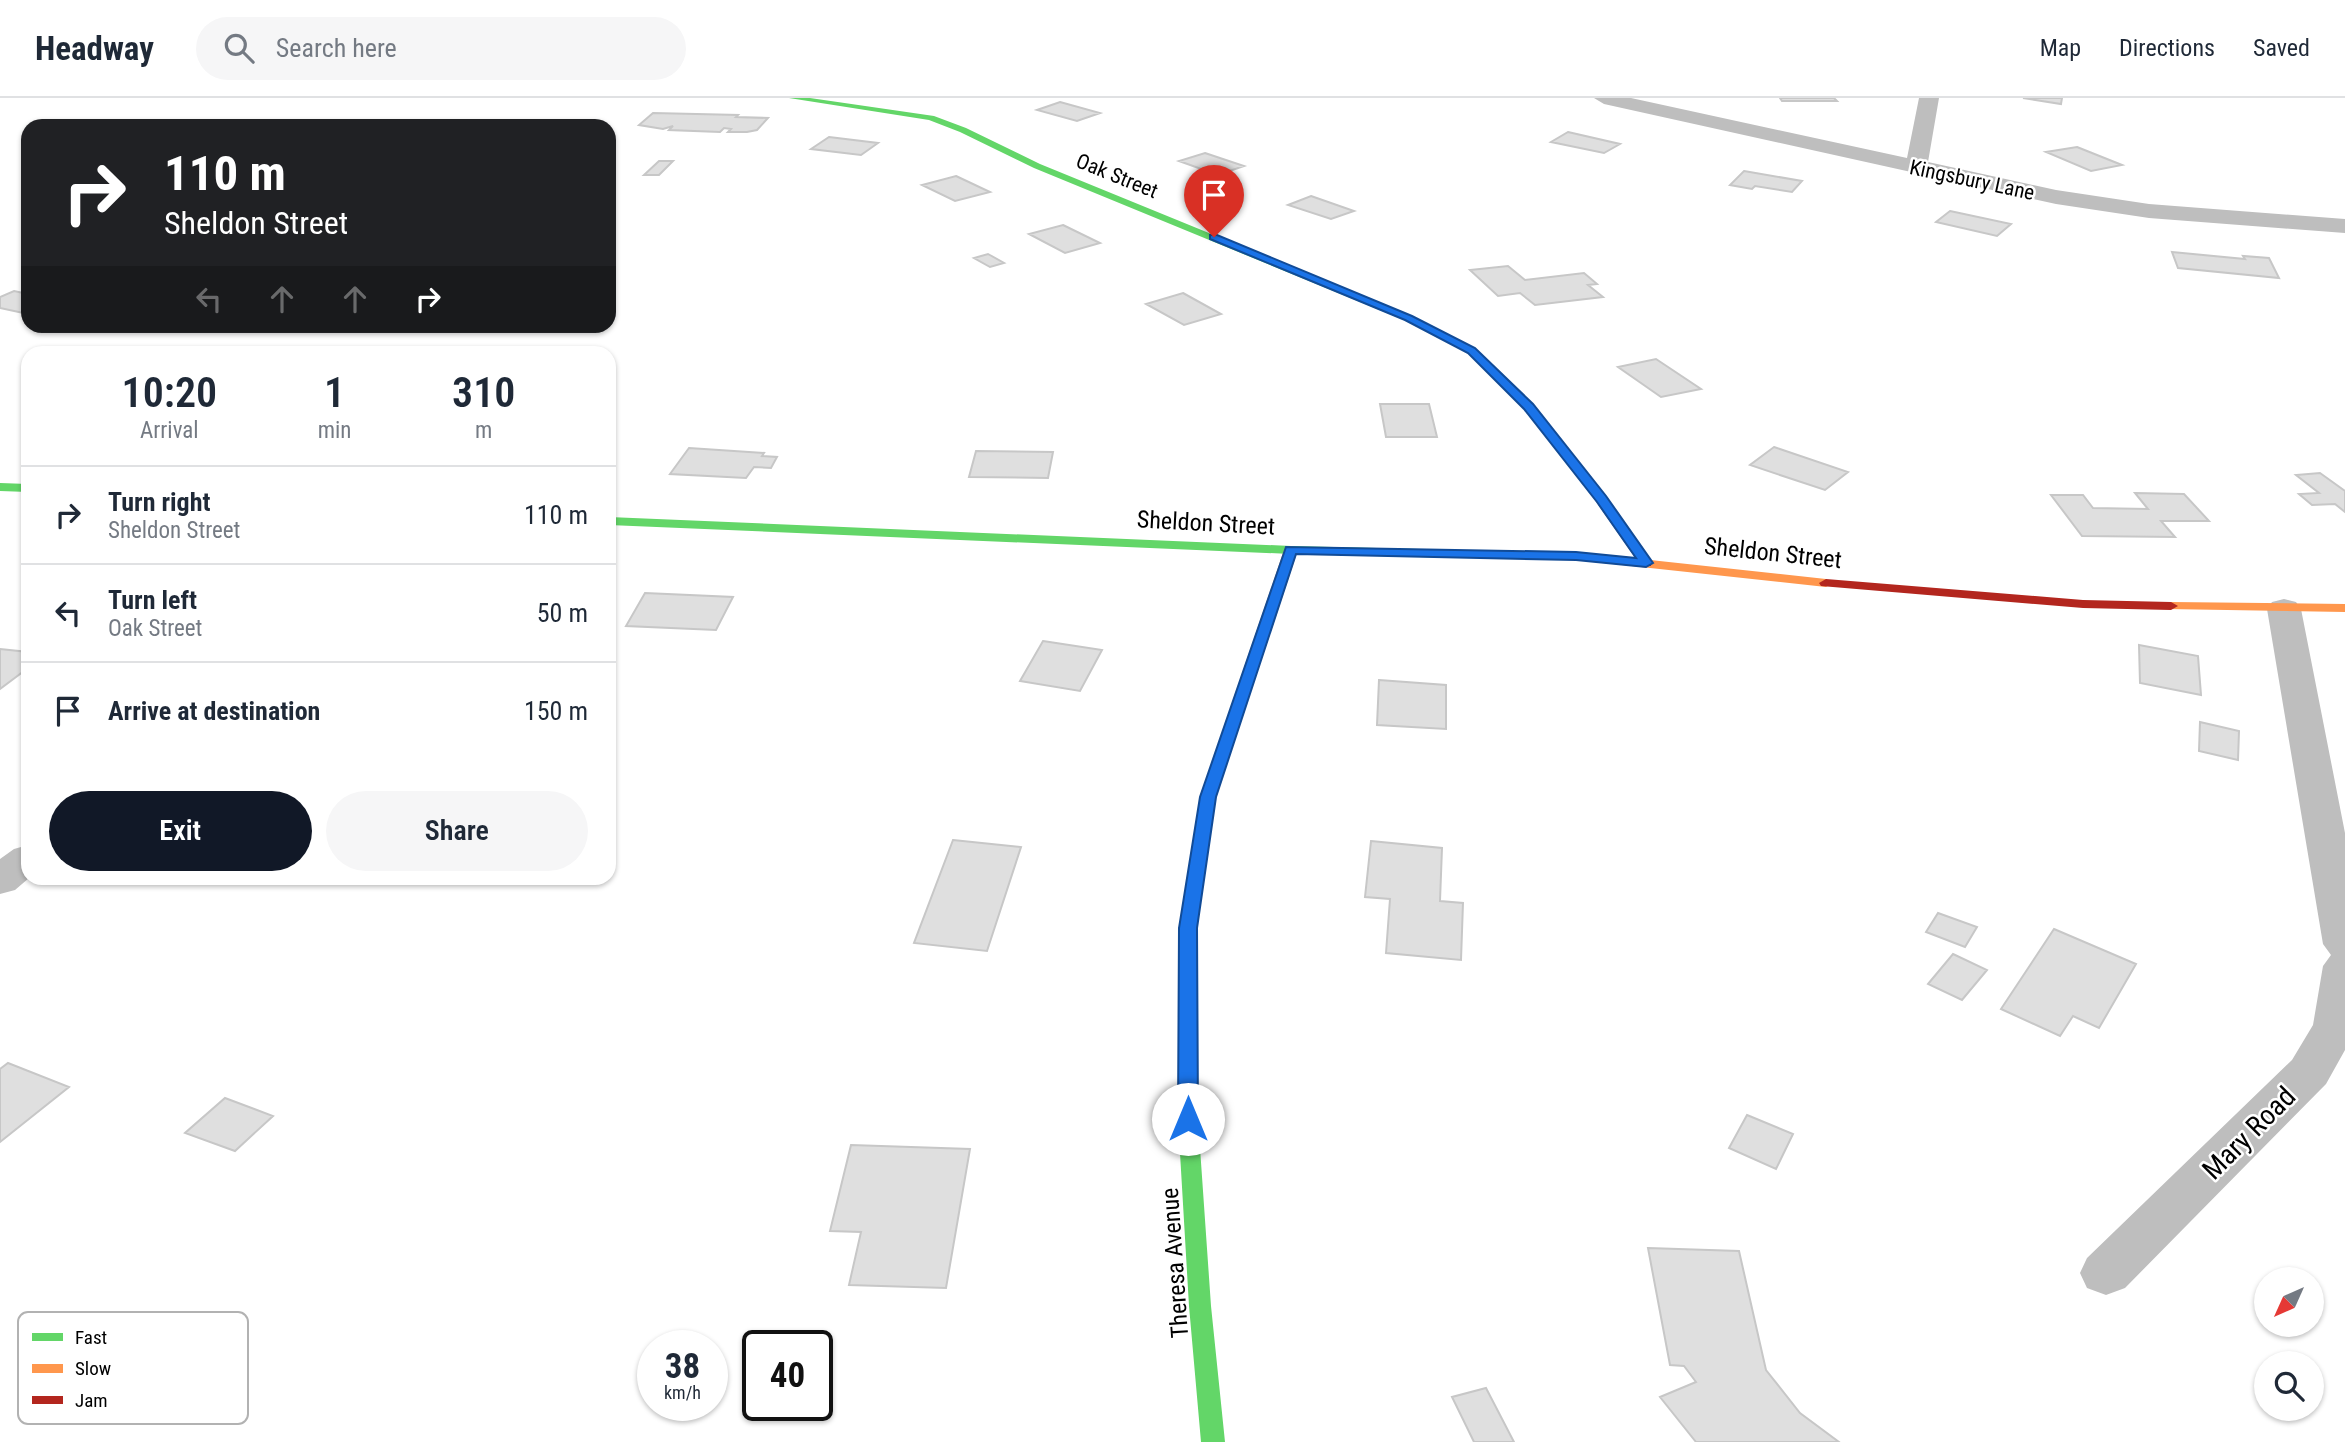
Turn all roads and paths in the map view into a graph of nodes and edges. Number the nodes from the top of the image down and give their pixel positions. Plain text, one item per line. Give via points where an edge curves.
1 (793, 98) edge
2 (1605, 98) edge
3 (1929, 98) edge
4 (1916, 168) junction
5 (2345, 226) edge
6 (0, 486) edge
7 (21, 488) edge
8 (616, 521) edge
9 (1291, 550) junction
10 (1646, 563) junction
11 (2345, 608) edge
12 (2284, 609) junction
13 (21, 864) edge
14 (0, 880) edge
15 (2345, 944) edge
16 (2345, 966) edge
17 (2106, 1273) dead end
18 (1213, 1442) edge

1 - 10 street, Oak Street via 942,122 1037,166 1408,318 1471,351 1528,407 1602,499
2 - 4 street, Kingsbury Lane
3 - 4 street
4 - 5 street, Kingsbury Lane via 2150,211
6 - 7 street
8 - 9 street, Sheldon Street
9 - 10 street, Sheldon Street via 1576,556
9 - 18 street, Theresa Avenue via 1208,797 1188,928 1188,1119
10 - 12 street, Sheldon Street via 1916,592 2083,604
11 - 12 street, Sheldon Street
12 - 15 street
13 - 14 street
16 - 17 street, Mary Road via 2336,1026 2309,1072

